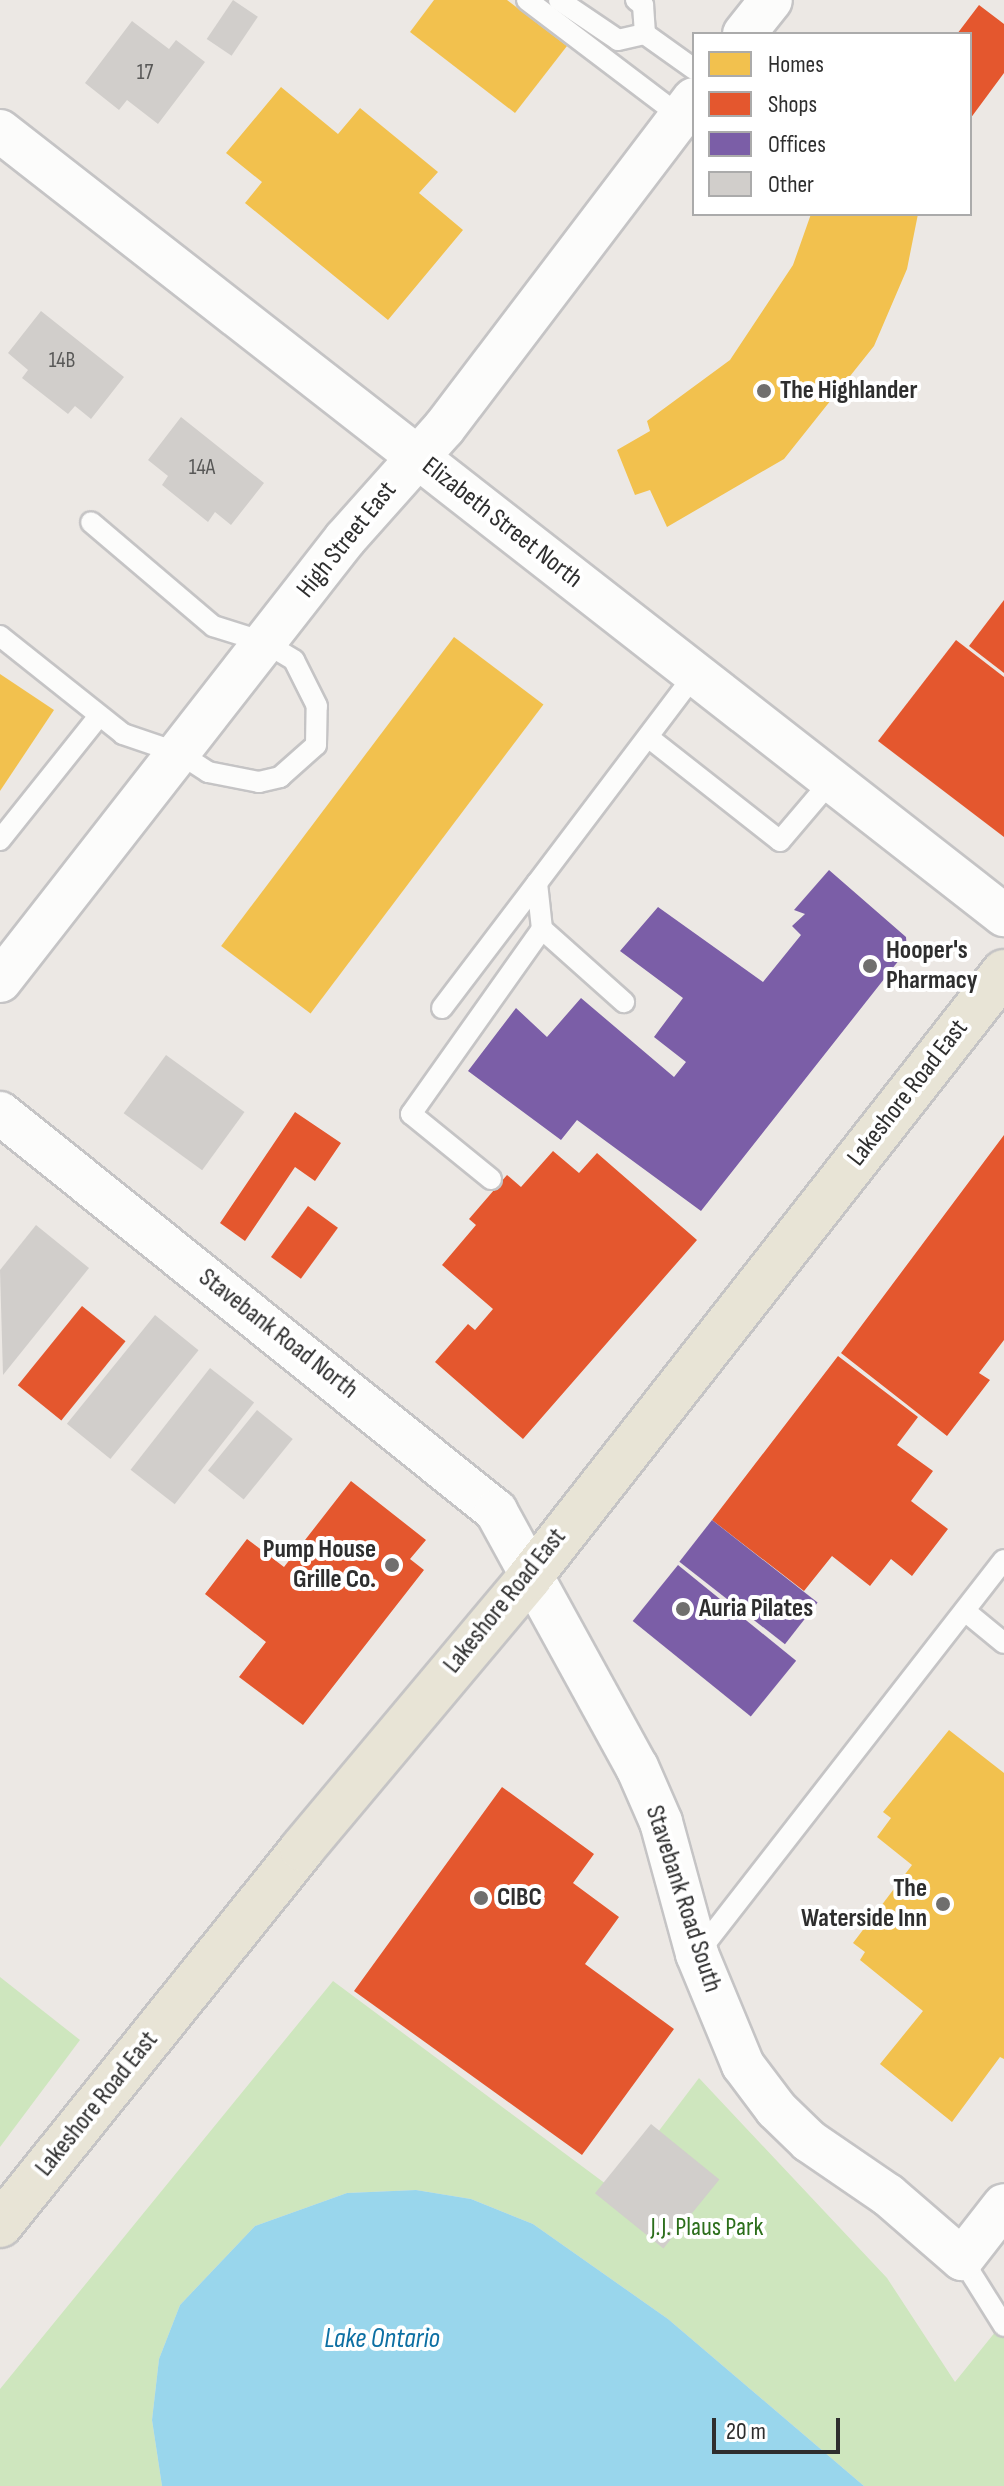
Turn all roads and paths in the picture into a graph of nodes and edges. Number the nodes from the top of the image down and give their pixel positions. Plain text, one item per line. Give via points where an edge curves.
1 (527, 0) edge
2 (559, 0) edge
3 (636, 0) edge
4 (771, 0) edge
5 (746, 32) edge
6 (645, 34) junction
7 (692, 68) edge
8 (687, 107) edge
9 (0, 131) edge
10 (416, 456) junction
11 (91, 522) dead end
12 (0, 636) edge
13 (264, 642) junction
14 (695, 674) junction
15 (99, 716) junction
16 (648, 737) junction
17 (179, 753) junction
18 (831, 781) junction
19 (0, 840) edge
20 (537, 883) junction
21 (1004, 915) edge
22 (542, 929) junction
23 (7, 959) edge
24 (1004, 972) edge
25 (624, 1002) dead end
26 (442, 1008) dead end
27 (0, 1113) edge
28 (491, 1179) dead end
29 (1004, 1560) edge
30 (529, 1578) junction
31 (965, 1611) junction
32 (1004, 1643) edge
33 (697, 1954) junction
34 (1004, 2205) edge
35 (0, 2225) edge
36 (962, 2259) junction
37 (1004, 2326) edge

1 - 8 lane
2 - 6 lane via 618,40
3 - 6 lane via 643,5
4 - 5 street
6 - 7 lane
8 - 10 street, High Street East via 444,428
9 - 10 street, Elizabeth Street North
10 - 13 street, High Street East
10 - 14 street, Elizabeth Street North
11 - 13 lane via 213,626
12 - 15 lane
13 - 17 street, High Street East
13 - 17 lane via 294,660 317,706 316,745 280,777 259,782 208,772
14 - 16 lane
14 - 18 street, Elizabeth Street North
15 - 17 lane via 123,734
15 - 19 lane
16 - 18 lane via 780,841
16 - 20 lane
17 - 23 street, High Street East
18 - 21 street, Elizabeth Street North
20 - 22 lane
20 - 26 lane
22 - 25 lane
22 - 28 lane via 411,1114
24 - 30 main road, Lakeshore Road East
27 - 30 street, Stavebank Road North via 457,1476 496,1511
29 - 31 lane
30 - 33 street, Stavebank Road South via 637,1767 661,1822
30 - 35 main road, Lakeshore Road East via 302,1849
31 - 32 lane
31 - 33 lane
33 - 36 street, Stavebank Road South via 743,2065 776,2109 809,2141 888,2195
34 - 36 street
36 - 37 lane, Stavebank Road South

